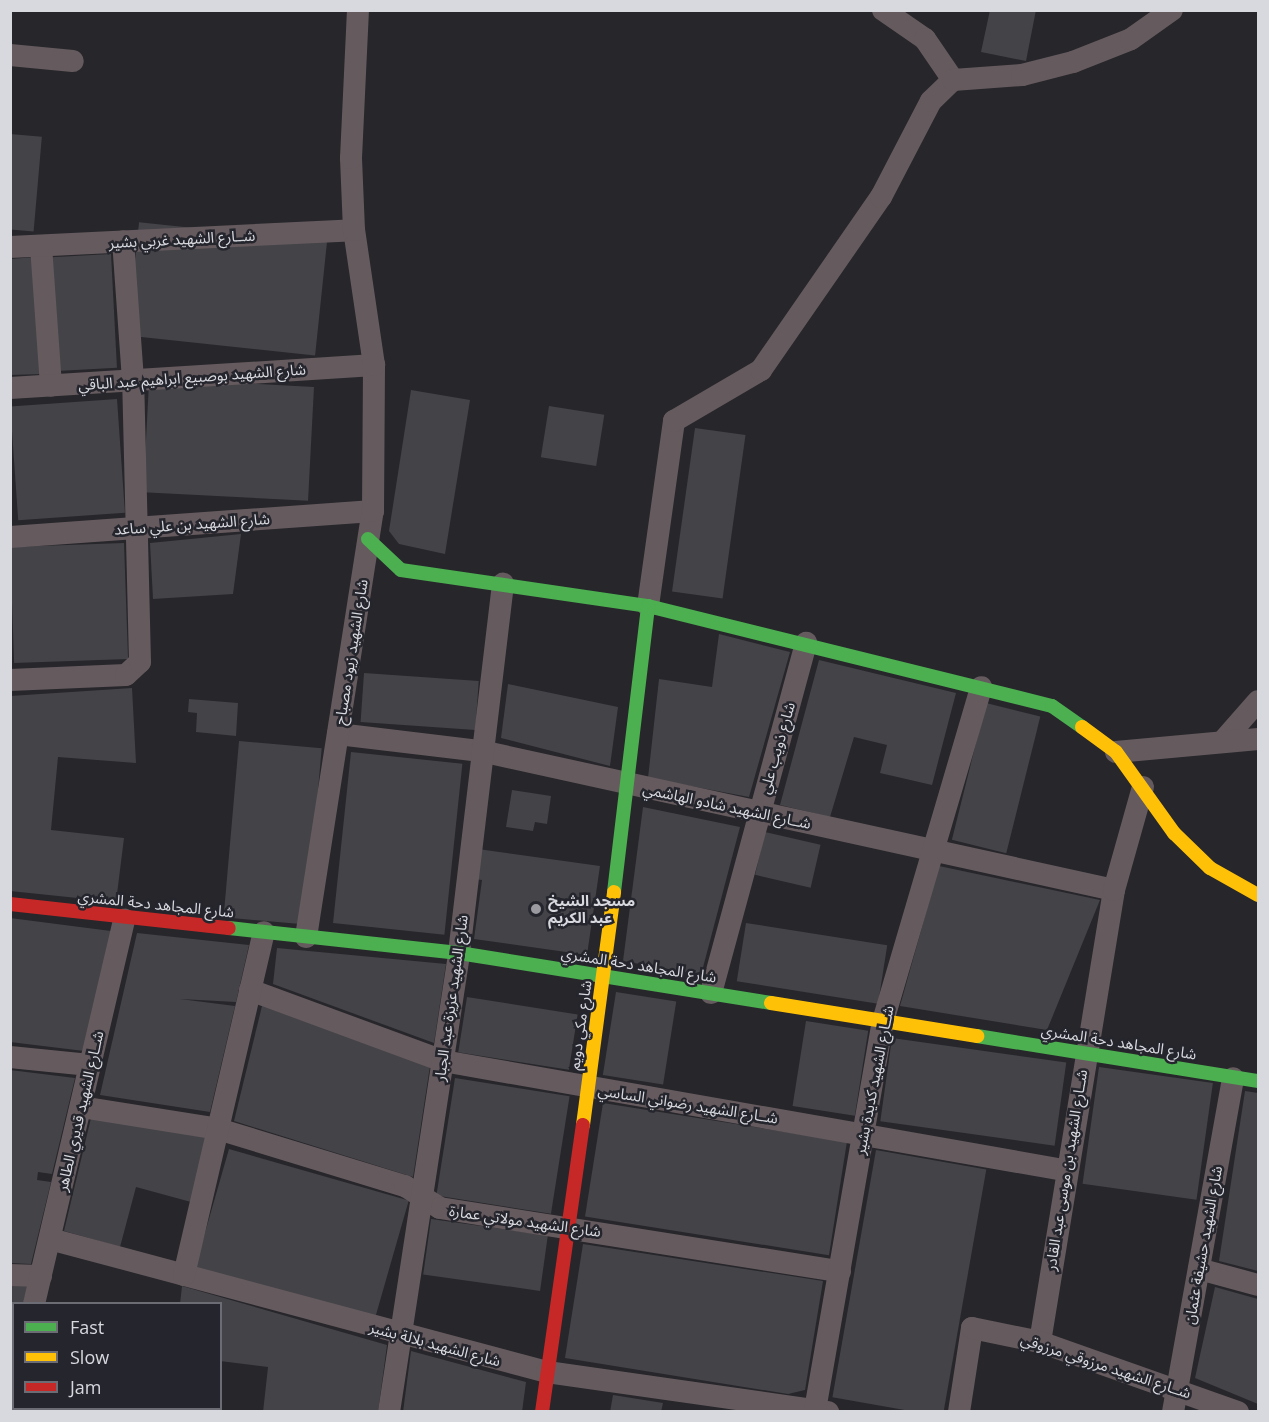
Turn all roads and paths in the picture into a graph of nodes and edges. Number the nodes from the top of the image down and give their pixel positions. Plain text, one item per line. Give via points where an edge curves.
1 (358, 10) edge
2 (883, 10) edge
3 (1172, 10) edge
4 (10, 55) edge
5 (73, 61) dead end
6 (953, 80) junction
7 (354, 230) junction
8 (123, 242) junction
9 (41, 246) junction
10 (10, 247) edge
11 (374, 365) junction
12 (133, 380) junction
13 (51, 386) junction
14 (10, 388) edge
15 (373, 511) junction
16 (138, 528) junction
17 (10, 537) edge
18 (368, 539) junction
19 (503, 584) junction
20 (648, 606) junction
21 (806, 644) junction
22 (10, 680) edge
23 (981, 687) junction
24 (1258, 701) edge
25 (338, 734) junction
26 (1258, 740) edge
27 (1223, 741) junction
28 (481, 751) junction
29 (1116, 752) junction
30 (625, 784) junction
31 (1143, 787) junction
32 (759, 811) junction
33 (933, 852) junction
34 (1114, 890) junction
35 (1258, 895) edge
36 (10, 904) edge
37 (124, 919) junction
38 (264, 932) junction
39 (306, 937) junction
40 (459, 953) junction
41 (604, 976) junction
42 (250, 990) junction
43 (711, 993) junction
44 (883, 1021) junction
45 (1084, 1053) junction
46 (10, 1057) edge
47 (443, 1061) junction
48 (90, 1065) junction
49 (1233, 1078) junction
50 (1258, 1081) edge
51 (588, 1088) junction
52 (81, 1107) junction
53 (218, 1129) junction
54 (864, 1133) junction
55 (1064, 1170) junction
56 (421, 1199) junction
57 (568, 1226) junction
58 (50, 1239) junction
59 (1199, 1269) junction
60 (840, 1271) junction
61 (10, 1275) edge
62 (184, 1275) junction
63 (41, 1276) junction
64 (1258, 1285) edge
65 (34, 1302) edge
66 (399, 1335) junction
67 (1040, 1342) junction
68 (547, 1372) junction
69 (1177, 1387) junction
70 (776, 1409) edge
71 (822, 1411) edge
72 (389, 1412) edge
73 (542, 1412) edge
74 (959, 1412) edge
75 (1173, 1412) edge
76 (1238, 1412) edge

1 - 7 street, شارع الشهيد زيود مصباح
2 - 6 street via 925,39
3 - 6 street via 1131,39 1072,62 1022,75
4 - 5 street
6 - 20 street via 931,101 881,197 761,370 675,421
7 - 8 street, شــارع الشهيد غربي بشير
7 - 11 street, شارع الشهيد زيود مصباح
8 - 9 street, شــارع الشهيد غربي بشير
8 - 12 street
9 - 10 street, شــارع الشهيد غربي بشير
9 - 13 street
11 - 12 street, شارع الشهيد بوصبيع ابراهيم عبد الباقي
11 - 15 street, شارع الشهيد زيود مصباح
12 - 13 street, شارع الشهيد بوصبيع ابراهيم عبد الباقي
12 - 16 street
13 - 14 street, شارع الشهيد بوصبيع ابراهيم عبد الباقي
15 - 16 street, شارع الشهيد بن علي ساعد
15 - 18 street, شارع الشهيد زيود مصباح
16 - 17 street, شارع الشهيد بن علي ساعد
16 - 22 street via 138,669 126,675
18 - 19 street via 401,570
18 - 25 street, شارع الشهيد زيود مصباح
19 - 20 street
19 - 28 street, شارع الشهيد عزيزة عبد الجبار
20 - 21 street
20 - 30 street, شارع مكي دويم
21 - 23 street
21 - 32 street, شارع ذويب علي
23 - 29 street via 1052,706
23 - 33 street, شــارع الشهيد كديدة بشير
24 - 27 street
25 - 28 street, شــارع الشهيد شادو الهاشمي
25 - 39 street, شارع الشهيد زيود مصباح
26 - 27 street
27 - 29 street
28 - 30 street, شــارع الشهيد شادو الهاشمي
28 - 40 street, شارع الشهيد عزيزة عبد الجبار
29 - 31 street
30 - 32 street, شــارع الشهيد شادو الهاشمي
30 - 41 street, شارع مكي دويم
31 - 34 street, شــارع الشهيد بن موسى عبد القادر
31 - 35 street via 1174,833 1210,868
32 - 33 street, شــارع الشهيد شادو الهاشمي
32 - 43 street, شارع ذويب علي
33 - 34 street, شــارع الشهيد شادو الهاشمي
33 - 44 street, شــارع الشهيد كديدة بشير
34 - 45 street, شــارع الشهيد بن موسى عبد القادر
36 - 37 street, شارع المجاهد دحة المشري
37 - 38 street, شارع المجاهد دحة المشري
37 - 48 street, شــارع الشهيد قديري الطاهر
38 - 39 street, شارع المجاهد دحة المشري
38 - 42 street
39 - 40 street, شارع المجاهد دحة المشري
40 - 41 street, شارع المجاهد دحة المشري
40 - 47 street, شارع الشهيد عزيزة عبد الجبار
41 - 43 street, شارع المجاهد دحة المشري
41 - 51 street, شارع مكي دويم
42 - 47 street, شــارع الشهيد رضواني الساسي
42 - 53 street
43 - 44 street, شارع المجاهد دحة المشري
44 - 45 street, شارع المجاهد دحة المشري
44 - 54 street, شــارع الشهيد كديدة بشير
45 - 49 street, شارع المجاهد دحة المشري
45 - 55 street, شــارع الشهيد بن موسى عبد القادر
46 - 48 street
47 - 51 street, شــارع الشهيد رضواني الساسي
47 - 56 street, شارع الشهيد عزيزة عبد الجبار
48 - 52 street, شــارع الشهيد قديري الطاهر
49 - 50 street, شارع المجاهد دحة المشري
49 - 59 street, شارع الشهيد حشيفة عثمان
51 - 54 street, شــارع الشهيد رضواني الساسي
51 - 57 street, شارع مكي دويم
52 - 53 street, شارع الشهيد مولاتي عمارة
52 - 58 street, شــارع الشهيد قديري الطاهر
53 - 56 street, شارع الشهيد مولاتي عمارة via 405,1186
53 - 62 street
54 - 55 street, شــارع الشهيد رضواني الساسي
54 - 60 street, شــارع الشهيد كديدة بشير
55 - 67 street, شــارع الشهيد بن موسى عبد القادر
56 - 57 street, شارع الشهيد مولاتي عمارة via 440,1208
56 - 66 street, شارع الشهيد عزيزة عبد الجبار
57 - 60 street, شارع الشهيد مولاتي عمارة
57 - 68 street, شارع مكي دويم
58 - 62 street, شارع الشهيد بلالة بشير
58 - 63 street, شــارع الشهيد قديري الطاهر
59 - 64 street
59 - 69 street, شارع الشهيد حشيفة عثمان
60 - 71 street, شــارع الشهيد كديدة بشير
61 - 63 street
62 - 66 street, شارع الشهيد بلالة بشير
63 - 65 street, شــارع الشهيد قديري الطاهر
66 - 68 street, شارع الشهيد بلالة بشير
66 - 72 street, شارع الشهيد عزيزة عبد الجبار
67 - 69 street, شــارع الشهيد مرزوقي مرزوقي
67 - 74 street, شــارع الشهيد مرزوقي مرزوقي via 972,1328
68 - 70 street, شارع الشهيد بلالة بشير
68 - 73 street, شارع مكي دويم
69 - 75 street, شارع الشهيد حشيفة عثمان
69 - 76 street, شــارع الشهيد مرزوقي مرزوقي
70 - 71 street, شارع الشهيد بلالة بشير

